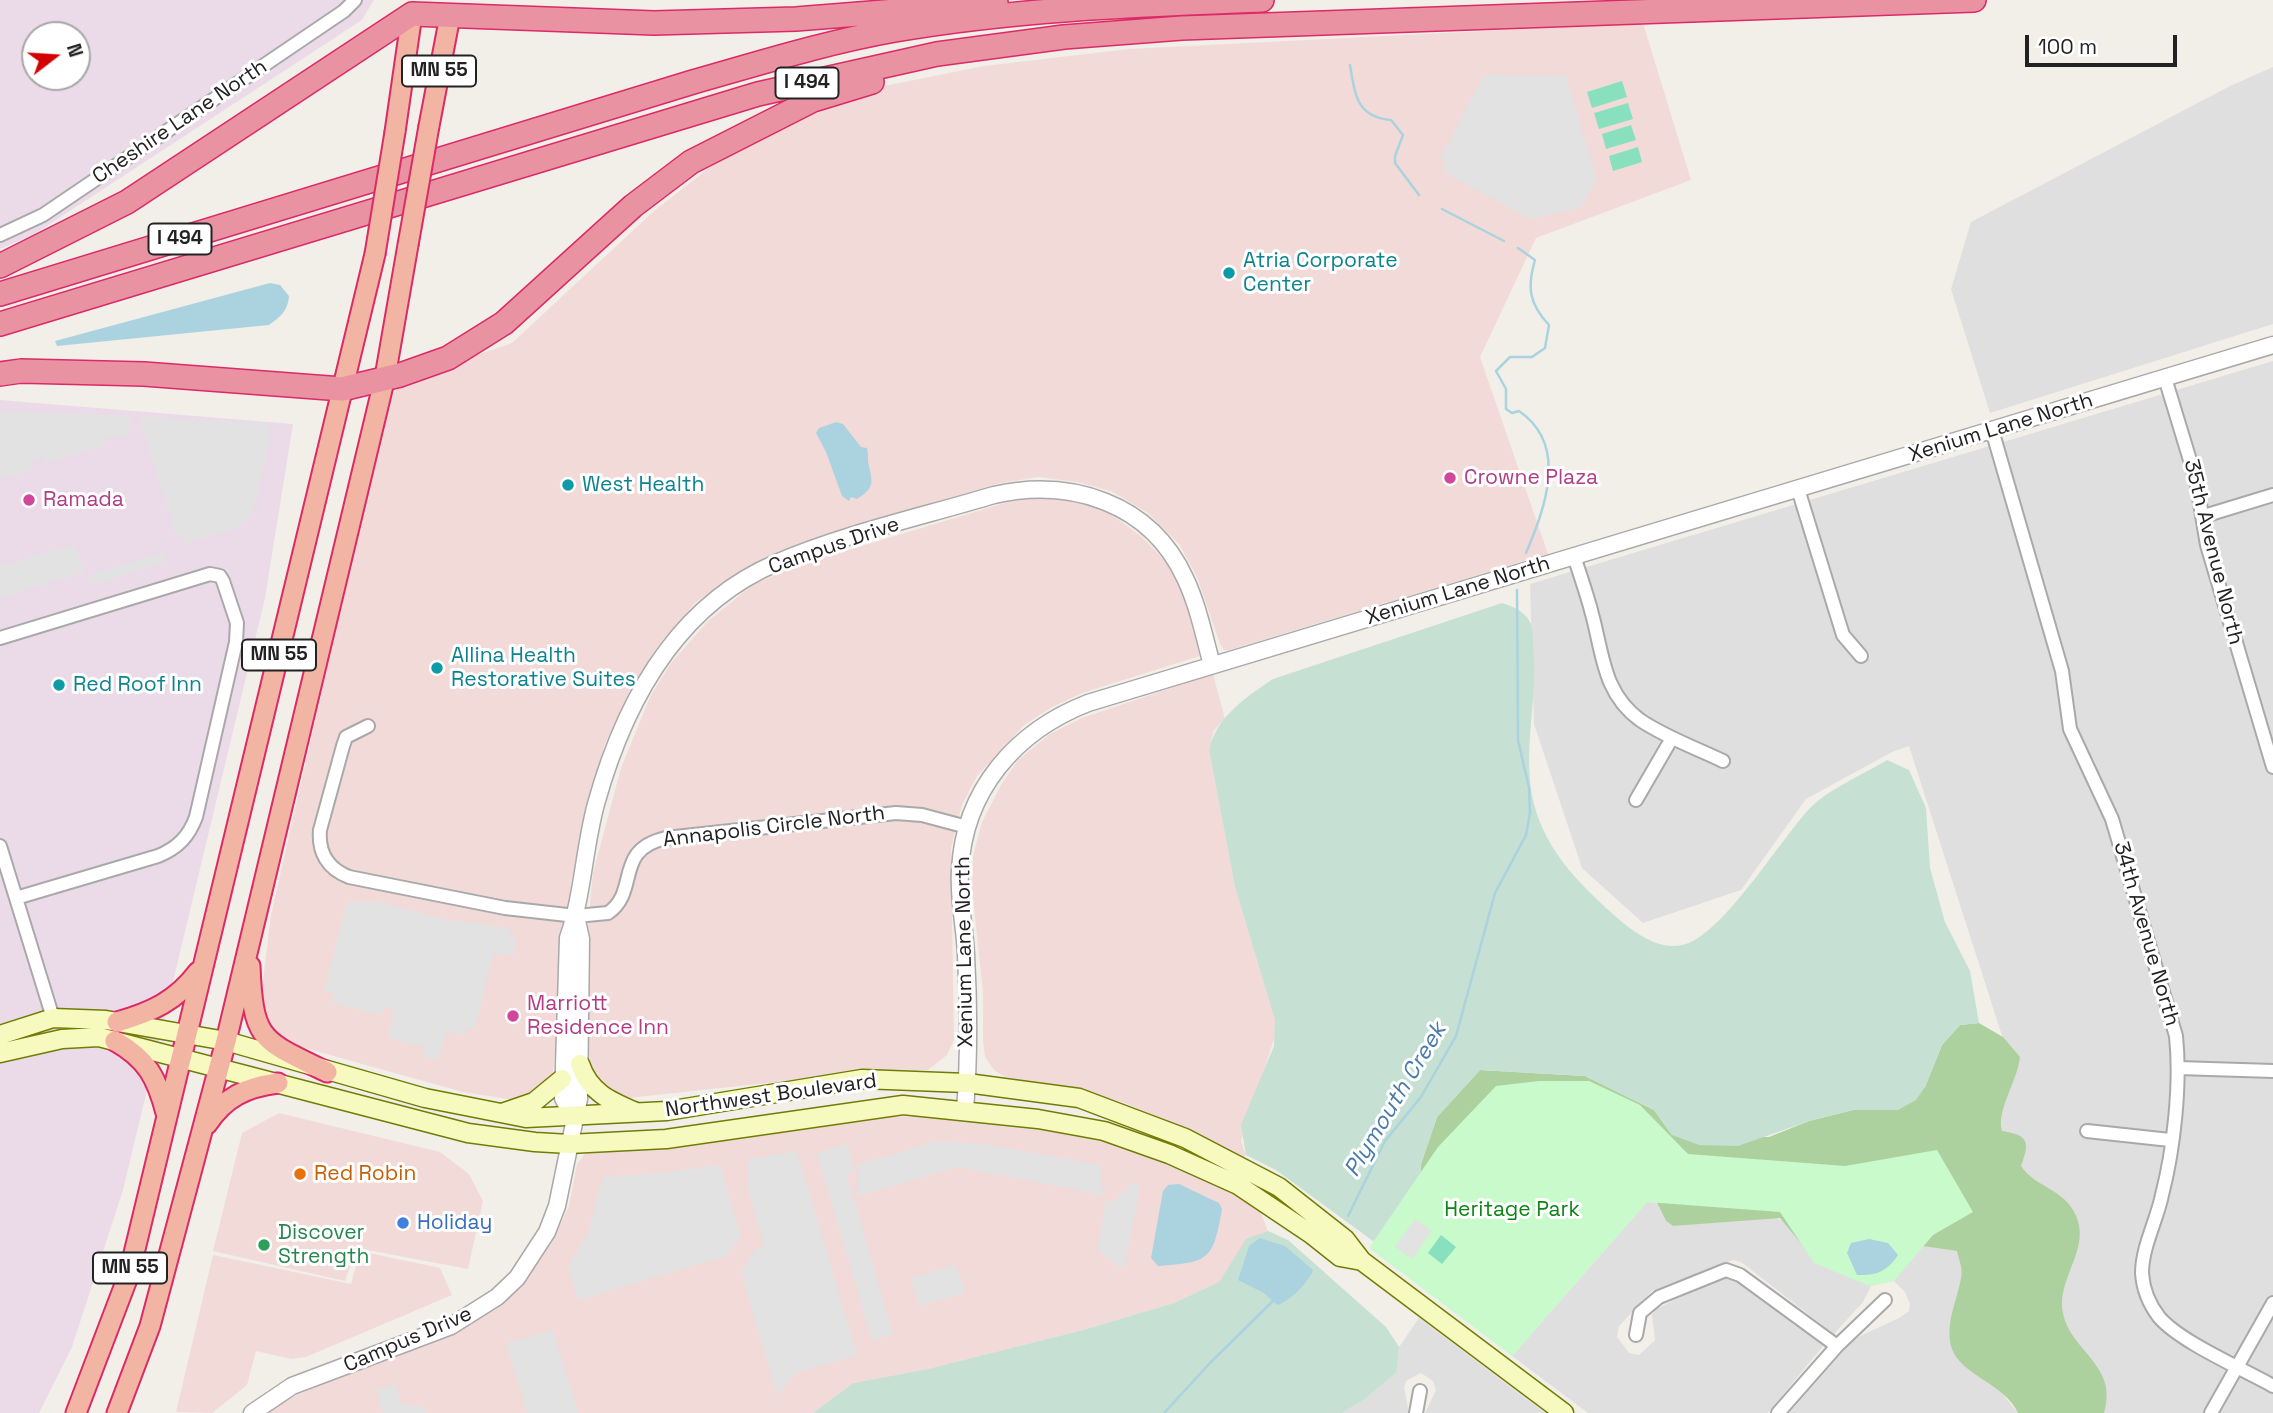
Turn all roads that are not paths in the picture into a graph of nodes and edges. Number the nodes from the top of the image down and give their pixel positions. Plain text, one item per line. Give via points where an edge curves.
1 (355, 0) edge
2 (1262, 0) edge
3 (1974, 0) edge
4 (1065, 9) junction
5 (412, 14) junction
6 (450, 16) junction
7 (1182, 28) junction
8 (0, 235) edge
9 (0, 265) edge
10 (0, 294) edge
11 (0, 324) edge
12 (2273, 345) edge
13 (0, 374) edge
14 (385, 377) junction
15 (2165, 378) junction
16 (342, 389) junction
17 (1992, 430) junction
18 (1798, 489) junction
19 (2273, 495) edge
20 (2204, 516) junction
21 (1574, 556) junction
22 (0, 638) edge
23 (1861, 656) dead end
24 (1212, 665) junction
25 (368, 726) dead end
26 (1672, 738) junction
27 (1723, 761) dead end
28 (2273, 767) edge
29 (1636, 800) dead end
30 (967, 827) junction
31 (0, 846) edge
32 (16, 898) junction
33 (576, 916) junction
34 (250, 942) junction
35 (203, 965) junction
36 (53, 1018) junction
37 (116, 1031) junction
38 (185, 1033) junction
39 (0, 1035) edge
40 (226, 1041) junction
41 (0, 1053) edge
42 (180, 1056) junction
43 (580, 1064) junction
44 (219, 1067) junction
45 (2178, 1068) junction
46 (2273, 1071) edge
47 (327, 1072) junction
48 (562, 1079) junction
49 (278, 1083) junction
50 (967, 1083) junction
51 (965, 1110) junction
52 (499, 1114) junction
53 (639, 1114) junction
54 (167, 1117) junction
55 (573, 1117) junction
56 (202, 1131) junction
57 (2087, 1132) dead end
58 (2170, 1140) junction
59 (569, 1144) junction
60 (1362, 1261) junction
61 (1885, 1300) dead end
62 (2273, 1303) edge
63 (1636, 1335) dead end
64 (1837, 1346) junction
65 (2237, 1366) junction
66 (2273, 1386) edge
67 (1420, 1391) dead end
68 (76, 1413) edge
69 (117, 1413) edge
70 (252, 1413) edge
71 (1416, 1413) edge
72 (1564, 1413) edge
73 (1778, 1413) edge
74 (2211, 1413) edge

1 - 8 street, Cheshire Lane North via 43,215
2 - 4 highway, I 494
3 - 7 highway, I 494
4 - 6 highway via 1024,1 796,19 654,23
4 - 10 highway, I 494 via 895,30 796,53
5 - 6 highway
5 - 9 highway via 127,202
5 - 16 highway, MN 55, bridge via 375,254
6 - 14 highway, MN 55, bridge
7 - 11 highway, I 494 via 937,54 758,94
7 - 14 highway via 916,70 813,100 691,162 633,206 504,323 465,349
12 - 15 street, Xenium Lane North
13 - 16 highway via 144,374
14 - 16 highway
14 - 34 highway, MN 55
15 - 17 street, Xenium Lane North
15 - 20 street, 35th Avenue North
16 - 35 highway, MN 55
17 - 18 street, Xenium Lane North
17 - 45 street, 34th Avenue North via 2057,652 2070,729 2112,818 2170,1012
18 - 21 street, Xenium Lane North
18 - 23 street via 1843,635
19 - 20 street
20 - 28 street, 35th Avenue North via 2207,545
21 - 24 street, Xenium Lane North
21 - 26 street via 1611,687 1639,719
22 - 32 street via 210,574 220,576 234,613 236,642 188,835 168,852
24 - 30 street, Xenium Lane North via 1088,703 1038,727 999,764
24 - 33 street, Campus Drive via 1185,577 1164,546 1116,506 1069,490 1043,488 994,495 776,563 746,579 693,619 670,644 634,701 596,804
25 - 33 street, Annapolis Circle North via 346,737 320,830 322,853 338,873 464,901
26 - 27 street
26 - 29 street
30 - 33 street, Annapolis Circle North via 896,813 666,838 647,844 632,858 617,907 596,916
30 - 50 street, Xenium Lane North via 960,870 968,1004
31 - 32 street
32 - 36 street
33 - 43 street, Campus Drive via 581,939
33 - 48 street, Campus Drive via 568,938
34 - 40 highway, MN 55
34 - 47 highway via 253,1017 259,1029 279,1047
35 - 37 highway via 168,1003
35 - 38 highway, MN 55
36 - 37 main road
36 - 39 main road
37 - 38 main road, Northwest Boulevard
37 - 41 main road
37 - 42 main road, Northwest Boulevard
37 - 54 highway via 153,1072
38 - 40 main road, Northwest Boulevard
38 - 42 highway, MN 55
40 - 44 highway, MN 55
40 - 47 main road, Northwest Boulevard
42 - 44 main road, Northwest Boulevard
42 - 54 highway, MN 55
43 - 53 main road via 594,1089
43 - 55 street, Campus Drive via 579,1099
44 - 49 main road, Northwest Boulevard
44 - 56 highway, MN 55
45 - 46 street
45 - 58 street, 34th Avenue North
47 - 52 main road, Northwest Boulevard
48 - 52 main road via 534,1102
48 - 55 street, Campus Drive via 562,1098
49 - 56 highway via 233,1095
49 - 59 main road, Northwest Boulevard via 468,1133
50 - 51 street, Xenium Lane North
50 - 53 main road, Northwest Boulevard via 862,1079
50 - 60 main road, Northwest Boulevard via 1079,1098 1185,1138 1279,1187 1345,1239
51 - 59 main road, Northwest Boulevard via 903,1105 666,1139
51 - 60 main road, Northwest Boulevard via 1104,1131 1169,1154 1238,1185 1340,1257
52 - 55 main road, Northwest Boulevard
53 - 55 main road, Northwest Boulevard
54 - 68 highway, MN 55 via 126,1286
55 - 59 street, Campus Drive
56 - 69 highway, MN 55 via 150,1326
57 - 58 street
58 - 65 street, 34th Avenue North via 2165,1186 2145,1255 2144,1289 2151,1306 2174,1330
59 - 70 street, Campus Drive via 547,1232 517,1278 497,1297 451,1326 292,1386
60 - 72 main road, Northwest Boulevard
61 - 64 street
62 - 65 street
63 - 64 street via 1640,1313 1659,1297 1726,1270 1740,1275
64 - 73 street
65 - 66 street, 34th Avenue North
65 - 74 street
67 - 71 street

